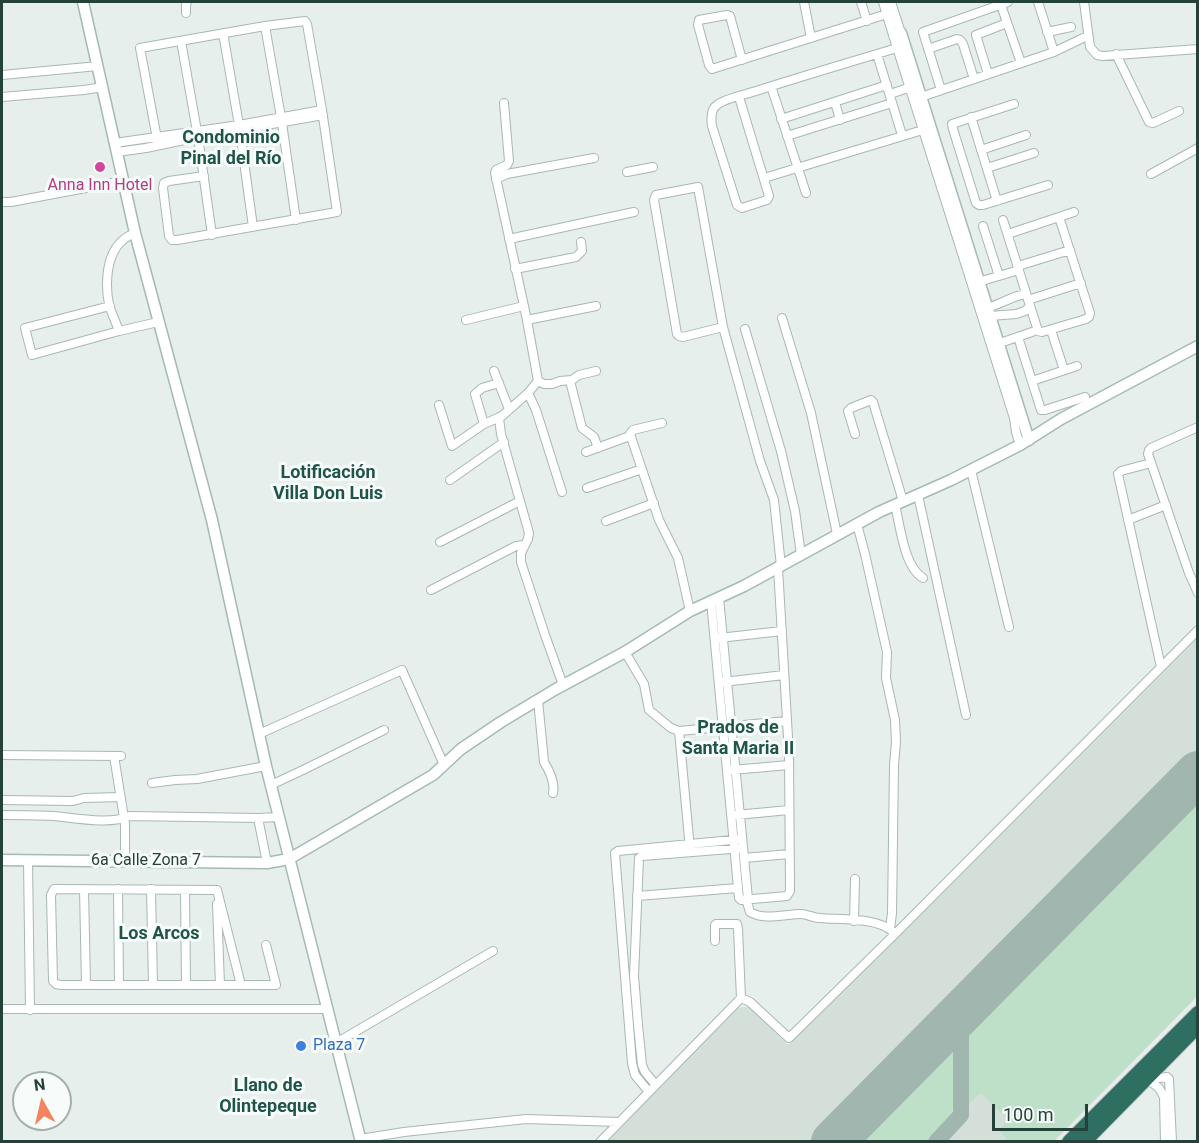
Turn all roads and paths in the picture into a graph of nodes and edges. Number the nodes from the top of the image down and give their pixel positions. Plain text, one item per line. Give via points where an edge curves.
1 (83, 2) edge
2 (187, 2) edge
3 (807, 2) edge
4 (861, 2) edge
5 (883, 2) edge
6 (891, 2) edge
7 (1038, 2) edge
8 (1084, 2) edge
9 (1005, 3) edge
10 (186, 13) dead end
11 (887, 14) junction
12 (867, 21) junction
13 (1007, 23) junction
14 (265, 26) junction
15 (1071, 27) dead end
16 (1047, 32) junction
17 (223, 33) junction
18 (897, 34) junction
19 (811, 38) junction
20 (1083, 38) dead end
21 (181, 41) junction
22 (897, 48) junction
23 (928, 49) junction
24 (1197, 49) edge
25 (1054, 52) junction
26 (877, 54) junction
27 (1116, 54) junction
28 (742, 60) junction
29 (1022, 63) junction
30 (98, 66) junction
31 (988, 74) junction
32 (2, 75) edge
33 (974, 79) junction
34 (887, 85) junction
35 (771, 86) junction
36 (913, 86) junction
37 (103, 87) junction
38 (941, 90) junction
39 (890, 94) junction
40 (2, 97) edge
41 (739, 97) junction
42 (921, 97) junction
43 (835, 102) junction
44 (504, 103) dead end
45 (892, 103) junction
46 (1014, 104) dead end
47 (1179, 111) dead end
48 (323, 112) junction
49 (971, 117) junction
50 (781, 118) junction
51 (282, 120) junction
52 (840, 120) junction
53 (240, 127) junction
54 (926, 129) junction
55 (198, 134) junction
56 (902, 135) junction
57 (1026, 135) dead end
58 (787, 136) junction
59 (157, 141) junction
60 (116, 147) junction
61 (1197, 148) edge
62 (981, 150) junction
63 (1034, 153) dead end
64 (594, 158) dead end
65 (653, 167) dead end
66 (797, 168) junction
67 (987, 168) junction
68 (627, 172) dead end
69 (1151, 174) dead end
70 (204, 176) junction
71 (764, 178) junction
72 (496, 179) junction
73 (123, 181) junction
74 (1048, 184) dead end
75 (806, 193) dead end
76 (997, 201) junction
77 (2, 202) edge
78 (634, 212) dead end
79 (1074, 212) dead end
80 (1059, 217) junction
81 (296, 220) junction
82 (1003, 220) dead end
83 (983, 226) dead end
84 (254, 227) junction
85 (135, 233) junction
86 (1008, 234) junction
87 (212, 235) junction
88 (508, 239) junction
89 (581, 242) dead end
90 (1070, 249) junction
91 (1018, 268) junction
92 (515, 269) junction
93 (999, 276) junction
94 (985, 280) dead end
95 (1081, 284) junction
96 (1028, 300) junction
97 (110, 306) junction
98 (524, 306) junction
99 (596, 306) dead end
100 (988, 312) junction
101 (782, 318) dead end
102 (466, 320) dead end
103 (527, 320) junction
104 (158, 322) junction
105 (723, 327) junction
106 (745, 329) dead end
107 (1051, 330) junction
108 (119, 331) junction
109 (1032, 332) dead end
110 (1018, 337) junction
111 (1003, 342) dead end
112 (1197, 346) edge
113 (1197, 351) edge
114 (1077, 366) dead end
115 (1064, 370) junction
116 (494, 371) dead end
117 (596, 371) dead end
118 (538, 381) junction
119 (570, 381) junction
120 (1032, 381) junction
121 (499, 383) junction
122 (528, 393) junction
123 (1085, 397) dead end
124 (439, 405) dead end
125 (509, 409) junction
126 (499, 418) junction
127 (662, 423) dead end
128 (484, 424) junction
129 (1197, 427) edge
130 (855, 434) dead end
131 (630, 436) junction
132 (504, 442) junction
133 (1024, 442) junction
134 (598, 448) junction
135 (586, 452) dead end
136 (1151, 463) junction
137 (642, 469) junction
138 (971, 470) junction
139 (450, 480) dead end
140 (587, 488) dead end
141 (562, 492) dead end
142 (918, 495) junction
143 (520, 501) junction
144 (654, 503) junction
145 (899, 503) junction
146 (1166, 506) junction
147 (1128, 520) junction
148 (606, 521) dead end
149 (857, 524) junction
150 (837, 534) junction
151 (440, 542) dead end
152 (524, 546) junction
153 (801, 555) junction
154 (780, 567) junction
155 (923, 578) dead end
156 (431, 590) dead end
157 (1197, 593) edge
158 (715, 600) junction
159 (690, 611) junction
160 (1009, 627) dead end
161 (1197, 630) edge
162 (782, 632) junction
163 (718, 638) junction
164 (625, 652) junction
165 (1161, 667) junction
166 (784, 675) junction
167 (723, 682) junction
168 (563, 685) junction
169 (538, 700) junction
170 (966, 715) dead end
171 (787, 721) junction
172 (727, 726) junction
173 (384, 730) dead end
174 (679, 731) junction
175 (259, 734) junction
176 (2, 755) edge
177 (444, 765) junction
178 (789, 765) junction
179 (266, 766) junction
180 (732, 770) junction
181 (152, 783) dead end
182 (271, 785) junction
183 (553, 793) dead end
184 (120, 797) junction
185 (2, 800) edge
186 (73, 801) junction
187 (789, 810) junction
188 (2, 815) edge
189 (736, 815) junction
190 (72, 818) junction
191 (258, 818) junction
192 (279, 818) junction
193 (124, 819) junction
194 (738, 844) junction
195 (690, 848) junction
196 (789, 854) junction
197 (744, 858) junction
198 (289, 859) junction
199 (2, 860) edge
200 (28, 861) junction
201 (125, 861) junction
202 (267, 862) junction
203 (855, 879) dead end
204 (738, 888) junction
205 (84, 889) junction
206 (118, 889) junction
207 (151, 890) junction
208 (185, 890) junction
209 (217, 890) junction
210 (637, 896) junction
211 (744, 899) junction
212 (854, 921) junction
213 (893, 932) junction
214 (715, 941) dead end
215 (266, 945) dead end
216 (493, 951) dead end
217 (625, 966) junction
218 (634, 966) junction
219 (630, 976) junction
220 (86, 985) junction
221 (119, 985) junction
222 (153, 985) junction
223 (186, 985) junction
224 (220, 985) junction
225 (241, 985) junction
226 (741, 998) junction
227 (2, 1009) edge
228 (327, 1009) junction
229 (30, 1010) junction
230 (1197, 1013) edge
231 (633, 1025) junction
232 (1197, 1026) edge
233 (336, 1043) junction
234 (1149, 1075) junction
235 (656, 1085) junction
236 (649, 1092) junction
237 (619, 1122) junction
238 (360, 1140) edge
239 (600, 1142) edge
240 (1069, 1142) edge
241 (1084, 1142) edge
242 (1165, 1142) edge
243 (1172, 1142) edge

1 - 30 street
2 - 10 street
3 - 19 street
4 - 12 street
5 - 11 street
6 - 18 street
7 - 16 street
8 - 27 street via 1090,47 1097,55
9 - 13 street
9 - 23 street via 926,30 923,36
11 - 12 street
11 - 18 street
12 - 19 street
13 - 29 street
13 - 31 street via 976,34
14 - 17 street
14 - 48 street via 306,21
14 - 51 street
15 - 16 street
16 - 25 street
17 - 21 street
17 - 53 street
18 - 22 street
18 - 36 street
19 - 28 street
20 - 25 street
21 - 55 street
21 - 59 street via 140,48
22 - 26 street
22 - 36 street
23 - 33 street via 960,40
23 - 38 street
24 - 27 street
25 - 29 street
26 - 34 street
26 - 35 street
27 - 47 street via 1149,122
28 - 28 street via 730,16 699,20 711,68
29 - 31 street
30 - 32 street
30 - 37 street
31 - 33 street
33 - 38 street
34 - 39 street
34 - 43 street
35 - 41 street
35 - 50 street
36 - 39 street
36 - 42 street
36 - 54 street
37 - 40 street
37 - 60 street
38 - 42 street
39 - 45 street
41 - 71 street
41 - 71 street via 717,105 711,122 739,207 768,199
42 - 54 street
43 - 50 street
43 - 52 street
44 - 72 street via 509,161 496,170
45 - 52 street
45 - 56 street
46 - 49 street
48 - 51 street
48 - 81 street via 338,212
49 - 62 street
49 - 76 street via 952,125 964,165 977,204
50 - 58 street
51 - 53 street
51 - 81 street
52 - 58 street
53 - 55 street
53 - 84 street
54 - 56 street
54 - 100 street
54 - 133 street via 1016,432
55 - 59 street
55 - 70 street
56 - 66 street
57 - 62 street
58 - 66 street
59 - 60 street
60 - 73 street
61 - 69 street
62 - 67 street
63 - 67 street
64 - 72 street
65 - 68 street
66 - 71 street
66 - 75 street
67 - 76 street
70 - 87 street
70 - 87 street via 164,183 169,236 177,240
72 - 88 street
73 - 77 street
73 - 85 street
74 - 76 street
78 - 88 street
79 - 80 street
80 - 86 street
80 - 90 street
81 - 84 street
82 - 86 street
83 - 93 street
84 - 87 street
85 - 97 street via 123,240 112,256 107,280
85 - 104 street
86 - 91 street
88 - 92 street
89 - 92 street via 582,251 576,257
90 - 91 street
90 - 95 street
91 - 93 street
91 - 96 street
92 - 98 street
93 - 94 street
95 - 96 street
95 - 107 street via 1089,317
96 - 100 street via 1009,298
96 - 100 street via 1025,311
96 - 107 street via 1038,331
97 - 108 street
97 - 108 street via 25,328 32,355
98 - 102 street
98 - 103 street
99 - 103 street
100 - 133 street
101 - 150 street via 811,413
103 - 118 street
104 - 108 street
104 - 175 street via 212,520
105 - 105 street via 683,337 677,334 656,195 698,187
105 - 154 street via 774,500
106 - 153 street via 782,451
107 - 115 street
109 - 110 street
110 - 111 street
110 - 120 street
112 - 113 street
112 - 133 street
114 - 115 street
115 - 120 street
116 - 121 street
117 - 119 street
118 - 119 street
118 - 122 street
119 - 134 street via 582,428 594,437
120 - 123 street via 1043,411
121 - 125 street
121 - 128 street via 475,394
122 - 125 street
122 - 141 street
124 - 128 street via 452,446
125 - 126 street
126 - 128 street
126 - 132 street
127 - 131 street via 633,430
129 - 136 street via 1149,448
130 - 145 street via 848,411 871,400
131 - 134 street
131 - 137 street
132 - 139 street
132 - 143 street
133 - 138 street
134 - 135 street
136 - 146 street
136 - 147 street via 1118,474
137 - 140 street
137 - 144 street
138 - 142 street
138 - 160 street
142 - 145 street
142 - 170 street
143 - 151 street
143 - 152 street via 529,533
144 - 148 street
144 - 159 street via 678,558
145 - 149 street
145 - 155 street via 909,561
146 - 147 street
146 - 157 street
147 - 165 street
149 - 150 street
149 - 213 street via 887,652 886,678 897,742
150 - 153 street
152 - 156 street via 516,546
152 - 168 street via 521,565
153 - 154 street
154 - 158 street
154 - 162 street
158 - 159 street
158 - 163 street
159 - 164 street
161 - 165 street
162 - 163 street
162 - 166 street
163 - 167 street
164 - 168 street
164 - 174 street via 644,684 649,710
165 - 213 street
166 - 167 street
166 - 171 street
167 - 172 street
168 - 169 street
169 - 177 street via 484,732
169 - 183 street via 544,762
171 - 172 street
171 - 178 street
172 - 174 street
172 - 180 street
173 - 182 street
174 - 195 street
175 - 177 street via 402,670
175 - 179 street
176 - 184 street via 118,756
177 - 198 street
178 - 180 street
178 - 187 street
179 - 181 street
179 - 182 street
180 - 189 street
182 - 192 street
184 - 186 street
184 - 193 street
185 - 186 street
186 - 190 street
187 - 189 street
187 - 196 street
188 - 190 street
189 - 194 street
190 - 193 street
191 - 192 street
191 - 193 street
191 - 202 street
192 - 198 street
193 - 201 street
194 - 195 street
194 - 197 street
194 - 204 street
195 - 210 street via 640,857
195 - 217 street via 615,853
196 - 197 street
196 - 211 street via 788,894
197 - 211 street
198 - 202 street, 6a Calle Zona 7
198 - 228 street
199 - 200 street, 6a Calle Zona 7
200 - 201 street, 6a Calle Zona 7
200 - 229 street
201 - 202 street, 6a Calle Zona 7
203 - 212 street
204 - 210 street
204 - 211 street
205 - 206 street
205 - 220 street
205 - 220 street via 56,888 51,892 52,976 58,984
206 - 207 street
206 - 221 street
207 - 208 street
207 - 222 street
208 - 209 street
208 - 223 street
209 - 224 street
209 - 225 street
210 - 218 street
211 - 212 street via 750,912 760,916 804,914
212 - 213 street via 873,922
213 - 226 street via 789,1038
214 - 226 street via 716,924 737,924
215 - 225 street via 276,985
216 - 233 street
217 - 218 street
217 - 219 street
218 - 219 street
219 - 231 street
220 - 221 street
221 - 222 street
222 - 223 street
223 - 224 street
224 - 225 street
226 - 235 street
227 - 229 street
228 - 229 street
228 - 233 street
230 - 240 highway
231 - 235 street via 642,1065
231 - 236 street via 632,1063 635,1075
232 - 234 highway
233 - 238 street
234 - 241 highway
234 - 242 street via 1163,1093
234 - 243 street via 1169,1079
235 - 236 street
236 - 237 street
237 - 238 street via 526,1119
237 - 239 street

